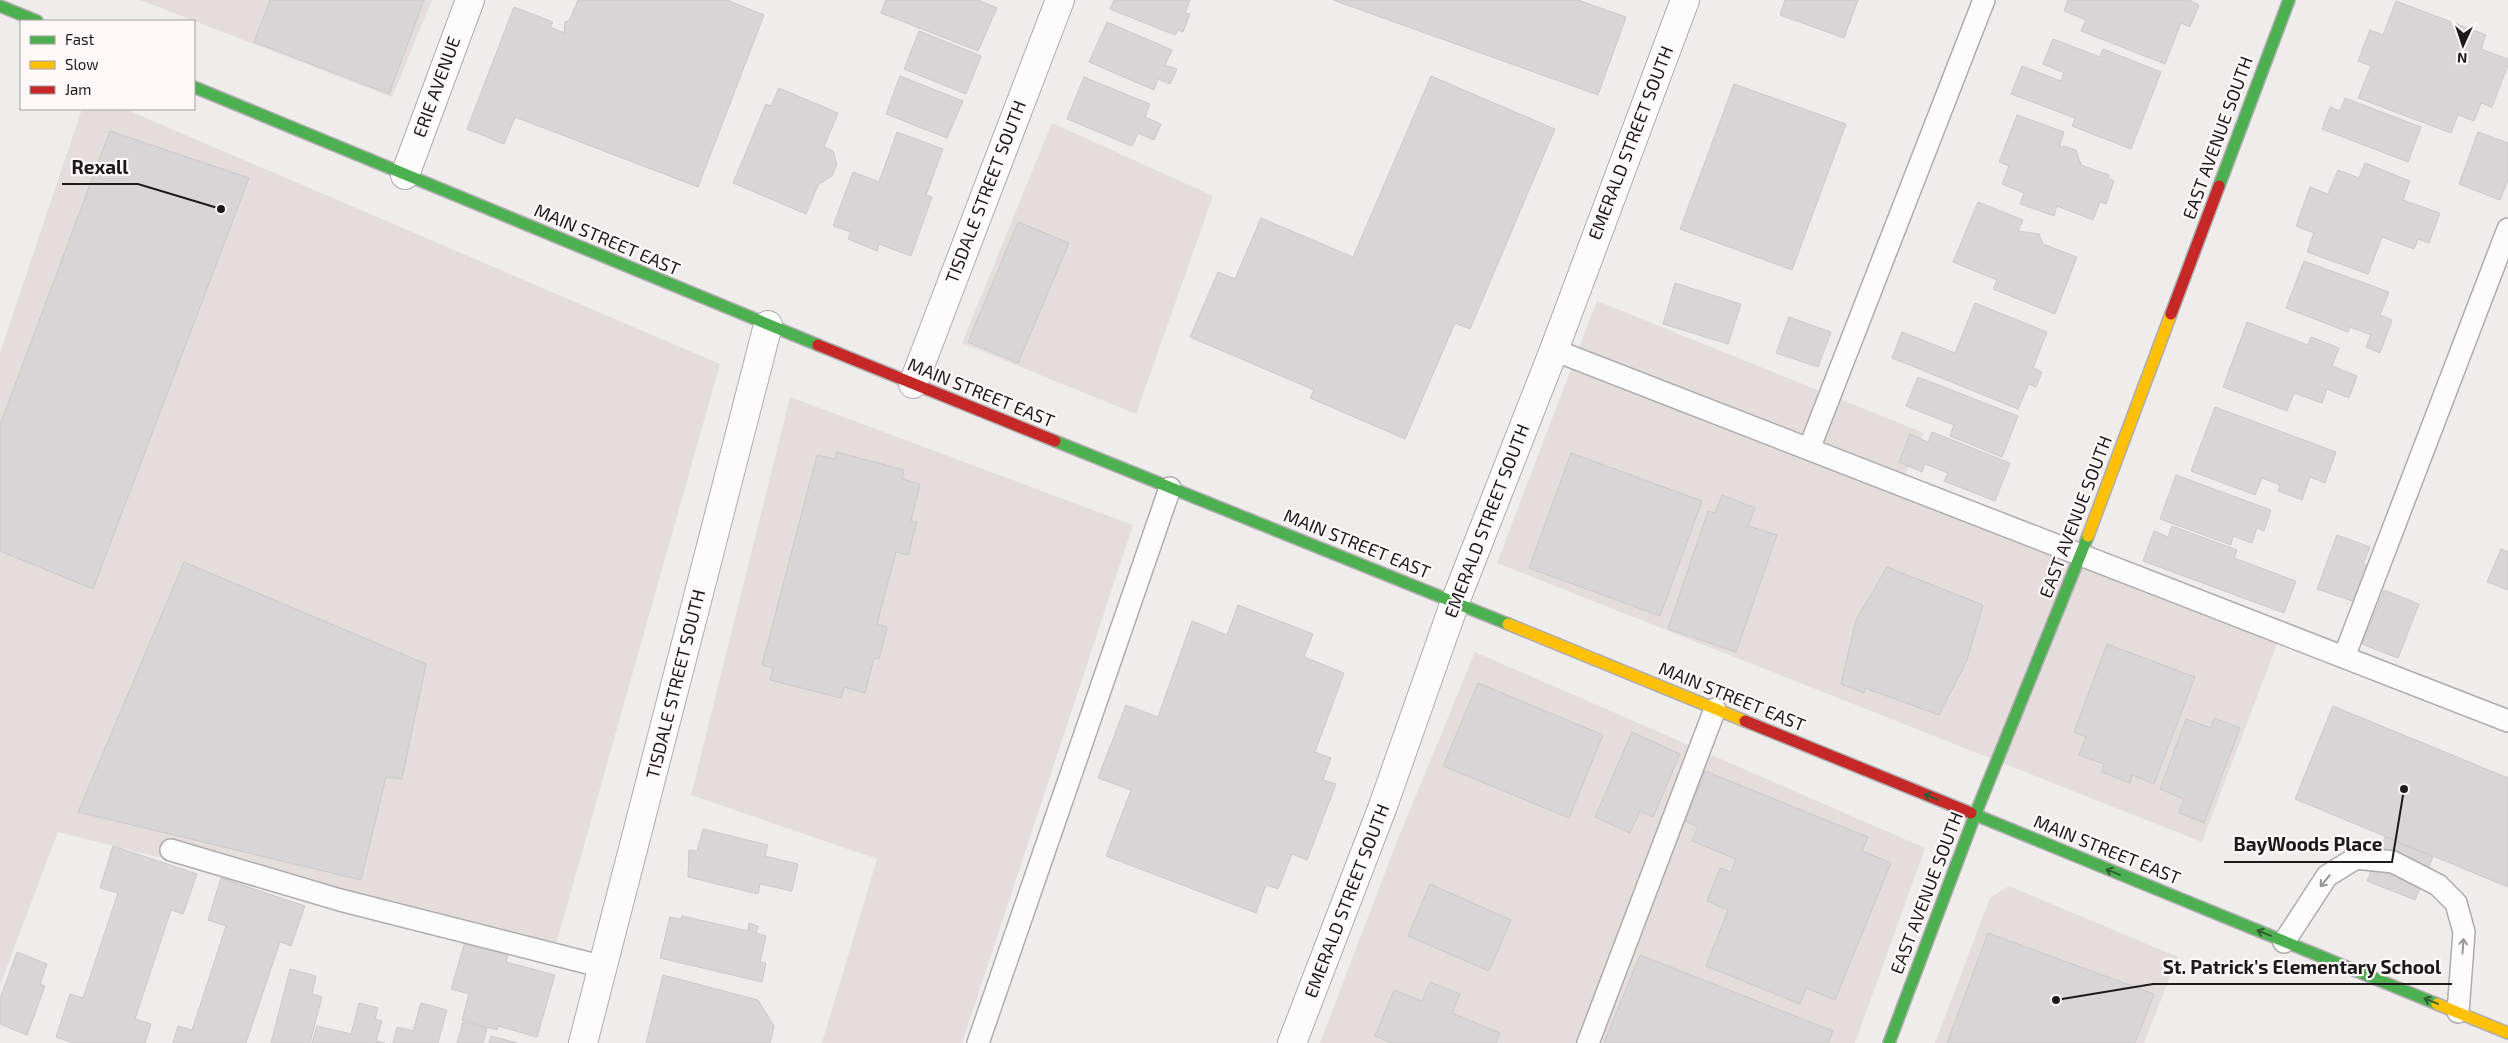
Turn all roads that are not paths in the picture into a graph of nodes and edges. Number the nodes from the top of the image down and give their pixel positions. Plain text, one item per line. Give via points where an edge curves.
1 (470, 0) edge
2 (1060, 0) edge
3 (1685, 0) edge
4 (1984, 0) edge
5 (2288, 0) edge
6 (0, 6) edge
7 (35, 20) edge
8 (195, 87) edge
9 (405, 175) junction
10 (2508, 229) edge
11 (768, 325) junction
12 (1554, 350) junction
13 (913, 384) junction
14 (1809, 449) junction
15 (1170, 488) junction
16 (2081, 554) junction
17 (1455, 602) junction
18 (2344, 657) junction
19 (1714, 709) junction
20 (2508, 721) edge
21 (1975, 815) junction
22 (171, 850) dead end
23 (2284, 942) junction
24 (604, 967) junction
25 (2458, 1012) junction
26 (2508, 1033) edge
27 (583, 1043) edge
28 (978, 1043) edge
29 (1292, 1043) edge
30 (1588, 1043) edge
31 (1889, 1043) edge

1 - 9 street, ERIE AVENUE
2 - 13 street, TISDALE STREET SOUTH
3 - 12 street, EMERALD STREET SOUTH
4 - 14 lane
5 - 16 main road, EAST AVENUE SOUTH
6 - 7 main road
8 - 9 main road, MAIN STREET EAST
9 - 11 main road, MAIN STREET EAST
10 - 18 lane
11 - 13 main road, MAIN STREET EAST
11 - 24 street, TISDALE STREET SOUTH
12 - 14 lane
12 - 17 street, EMERALD STREET SOUTH
13 - 15 main road, MAIN STREET EAST
14 - 16 lane
15 - 17 main road, MAIN STREET EAST
15 - 28 lane
16 - 18 lane
16 - 21 main road, EAST AVENUE SOUTH
17 - 19 main road, MAIN STREET EAST
17 - 29 street, EMERALD STREET SOUTH via 1383,806
18 - 20 lane
21 -> 19 main road, MAIN STREET EAST
19 - 30 lane
23 -> 21 main road, MAIN STREET EAST
21 - 31 main road, EAST AVENUE SOUTH
22 - 24 lane via 340,900
25 -> 23 main road, MAIN STREET EAST
25 -> 23 lane via 2464,932 2456,903 2438,885 2393,862 2356,858 2327,876
24 - 27 street, TISDALE STREET SOUTH
25 - 26 main road, MAIN STREET EAST

